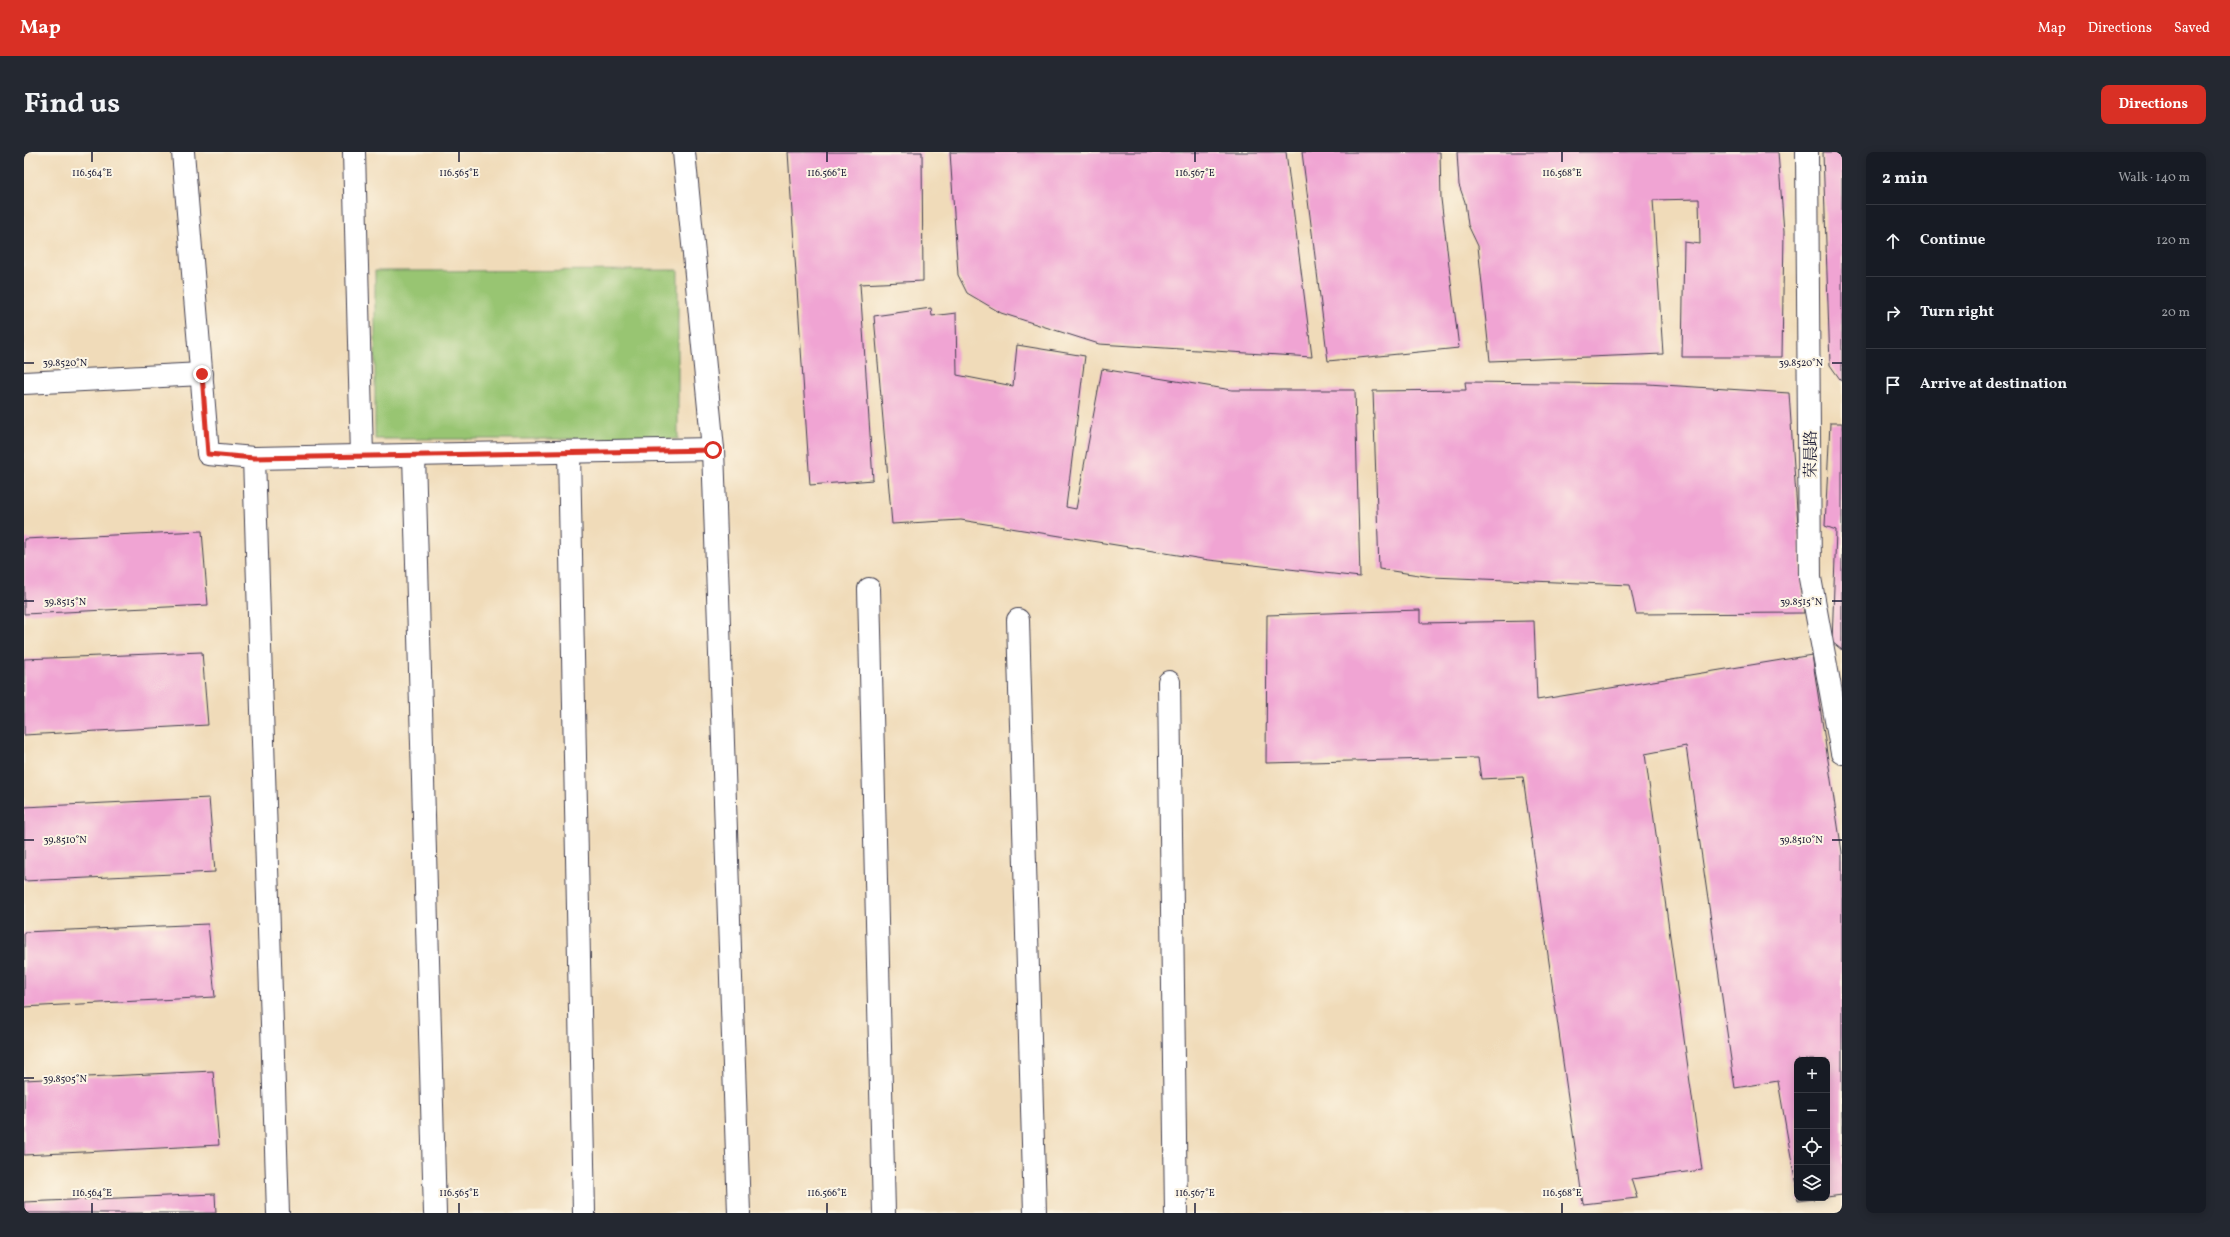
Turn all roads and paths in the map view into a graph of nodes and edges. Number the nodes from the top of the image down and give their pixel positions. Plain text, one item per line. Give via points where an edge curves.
1 (183, 152) edge
2 (354, 152) edge
3 (684, 152) edge
4 (1807, 152) edge
5 (202, 374) junction
6 (24, 383) edge
7 (713, 450) junction
8 (569, 452) junction
9 (414, 455) junction
10 (362, 456) junction
11 (254, 458) junction
12 (869, 589) dead end
13 (1018, 620) dead end
14 (1169, 682) dead end
15 (1842, 753) edge
16 (278, 1213) edge
17 (436, 1213) edge
18 (584, 1213) edge
19 (738, 1213) edge
20 (884, 1213) edge
21 (1035, 1213) edge
22 (1176, 1213) edge

1 - 5 street
2 - 10 street
3 - 7 street
4 - 15 street, 荣晨路 via 1810,578
5 - 6 street
5 - 11 street via 208,454
7 - 8 street
7 - 19 street
8 - 9 street
8 - 18 street
9 - 10 street
9 - 17 street
10 - 11 street
11 - 16 street
12 - 20 street
13 - 21 street
14 - 22 street

